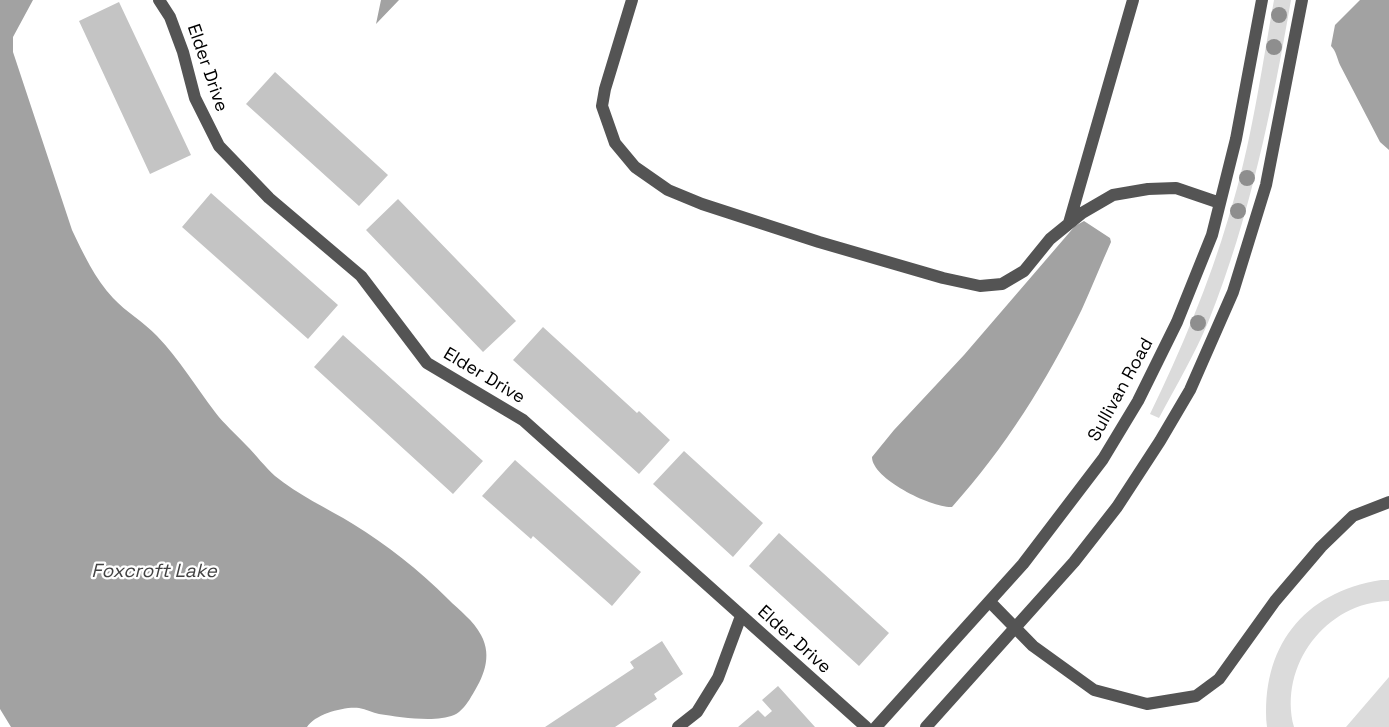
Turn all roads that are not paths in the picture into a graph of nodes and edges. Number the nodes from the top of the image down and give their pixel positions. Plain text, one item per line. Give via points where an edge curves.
1 (159, 0) edge
2 (632, 0) edge
3 (1133, 0) edge
4 (1262, 0) edge
5 (1302, 0) edge
6 (1220, 203) junction
7 (1069, 224) junction
8 (1389, 502) edge
9 (990, 602) junction
10 (741, 616) junction
11 (1016, 627) junction
12 (678, 727) edge
13 (866, 727) edge
14 (876, 727) edge
15 (926, 727) edge

1 - 10 street, Elder Drive via 170,17 183,52 194,98 219,146 270,198 361,276 427,363 523,420
2 - 7 street via 602,106 615,143 635,167 668,190 819,242 980,286 1002,284 1024,271 1050,240
3 - 7 street
4 - 6 street, Sullivan Road via 1236,139
5 - 11 street via 1266,185 1233,292 1190,390 1117,507 1074,562
6 - 7 street via 1176,188 1148,189 1113,195
6 - 9 street, Sullivan Road via 1212,235 1177,322 1138,401 1103,458 1058,520
8 - 11 street via 1353,516 1320,547 1219,679 1196,696 1147,704 1094,690 1033,646
9 - 11 street
9 - 14 street, Sullivan Road
10 - 12 street via 718,678 697,712
10 - 13 street, Elder Drive
11 - 15 street

